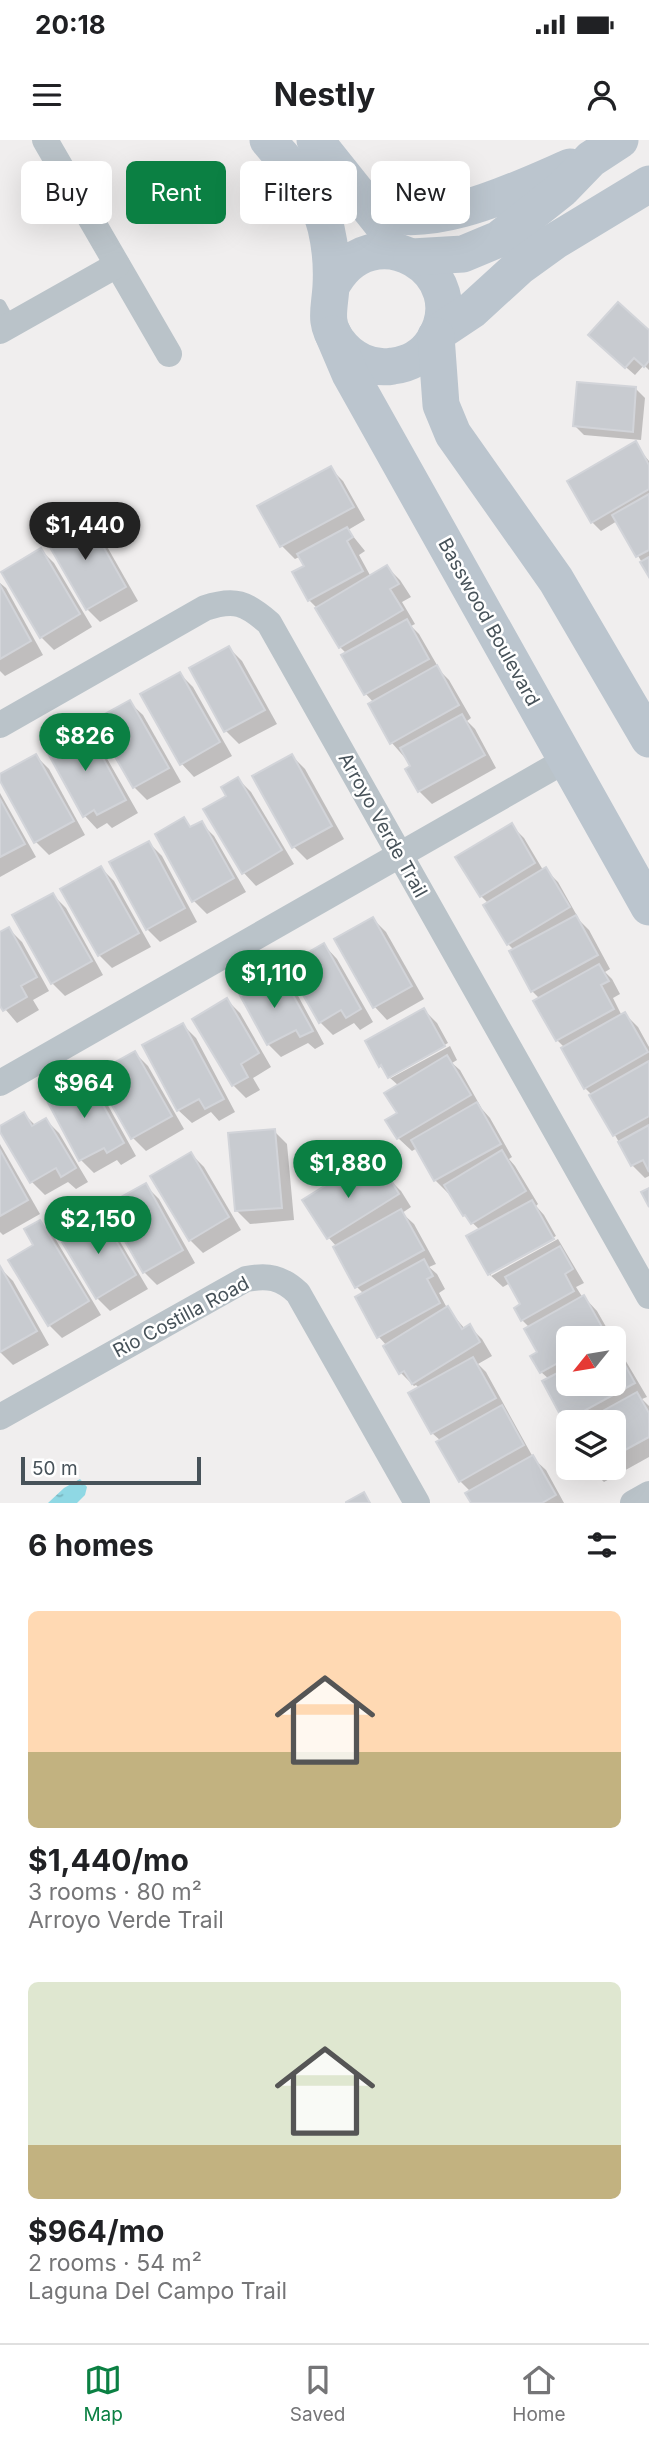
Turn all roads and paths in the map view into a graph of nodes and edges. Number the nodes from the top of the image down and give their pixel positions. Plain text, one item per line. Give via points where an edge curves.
1 (45, 140) edge
2 (268, 140) edge
3 (315, 140) edge
4 (605, 149) edge
5 (649, 184) edge
6 (470, 206) edge
7 (371, 208) edge
8 (384, 224) edge
9 (408, 255) junction
10 (117, 265) junction
11 (331, 287) junction
12 (4, 320) edge
13 (333, 334) junction
14 (438, 334) junction
15 (169, 354) dead end
16 (0, 725) edge
17 (649, 739) edge
18 (566, 761) junction
19 (400, 856) junction
20 (649, 907) edge
21 (0, 1083) edge
22 (649, 1296) edge
23 (0, 1417) edge
24 (649, 1494) edge
25 (417, 1503) edge
26 (633, 1503) edge

1 - 10 street
2 - 11 main road via 323,218
3 - 7 main road
4 - 6 main road
4 - 9 main road via 499,239 463,254
5 - 14 main road via 547,247
8 - 9 main road
9 - 11 main road via 384,250 365,254 341,270
9 - 14 main road via 430,272 441,292 443,314
10 - 12 street
10 - 15 street
11 - 13 main road via 327,303
13 - 14 main road via 356,359 378,367 412,360
13 - 18 main road, Basswood Boulevard via 350,374
14 - 17 main road via 441,405 453,434 556,580
16 - 19 street, Arroyo Verde Trail via 205,608 237,602 269,623
18 - 19 street
18 - 20 main road, Basswood Boulevard
19 - 21 street
19 - 22 street, Arroyo Verde Trail
23 - 25 street, Rio Costilla Road via 246,1279 275,1278 298,1293
24 - 26 street

